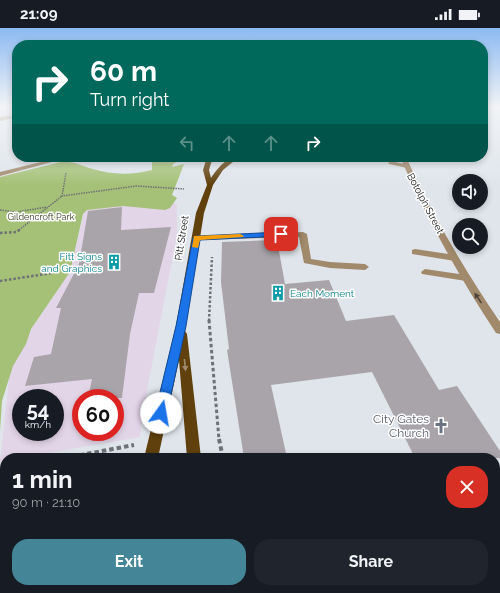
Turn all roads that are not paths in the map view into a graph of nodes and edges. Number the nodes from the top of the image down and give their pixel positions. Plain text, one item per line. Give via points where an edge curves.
1 (48, 162) edge
2 (208, 162) edge
3 (230, 162) edge
4 (405, 162) edge
5 (391, 163) dead end
6 (407, 166) junction
7 (0, 174) edge
8 (210, 185) junction
9 (197, 238) junction
10 (415, 252) dead end
11 (455, 258) junction
12 (365, 267) dead end
13 (425, 272) dead end
14 (466, 278) junction
15 (181, 326) junction
16 (500, 330) edge
17 (152, 453) edge
18 (194, 453) edge

1 - 7 street
2 - 8 main road, Pitt Street via 206,170
3 - 8 main road via 221,169
4 - 6 street, Botolph Street
5 - 6 street
6 - 11 street, Botolph Street
8 - 9 main road, Pitt Street via 200,213
9 - 12 street via 303,234 307,261
9 - 15 main road, Pitt Street
10 - 11 street
11 - 14 street, Botolph Street
13 - 14 street
16 -> 14 street, Botolph Street
15 - 17 main road, Pitt Street
15 -> 18 main road, Pitt Street

